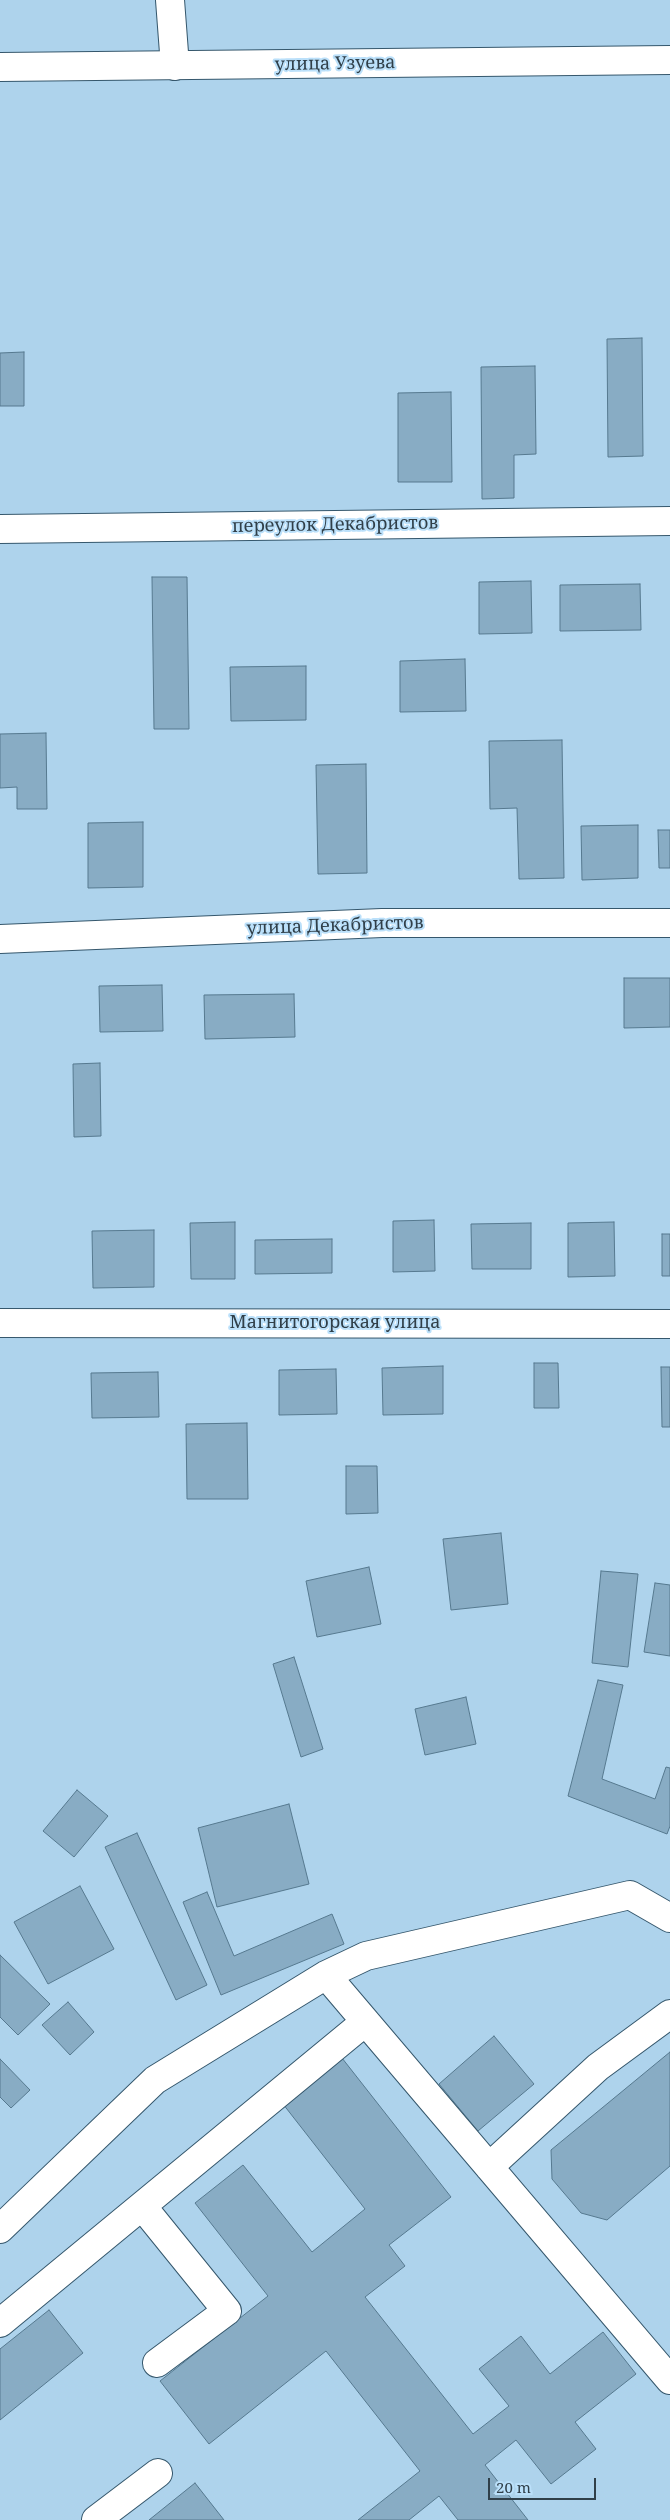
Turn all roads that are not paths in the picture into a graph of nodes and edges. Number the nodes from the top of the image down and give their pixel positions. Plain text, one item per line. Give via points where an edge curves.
1 (170, 0) edge
2 (670, 60) edge
3 (175, 66) junction
4 (0, 67) edge
5 (670, 521) edge
6 (0, 529) edge
7 (670, 923) edge
8 (0, 939) edge
9 (0, 1324) edge
10 (670, 1324) edge
11 (670, 1918) edge
12 (326, 1975) junction
13 (670, 2014) edge
14 (365, 2022) junction
15 (488, 2167) junction
16 (142, 2206) junction
17 (0, 2230) edge
18 (0, 2323) edge
19 (157, 2363) dead end
20 (670, 2380) edge
21 (158, 2473) dead end
22 (96, 2520) edge

1 - 3 street
2 - 3 street, улица Узуева
3 - 4 street, улица Узуева
5 - 6 street, переулок Декабристов
7 - 8 street, улица Декабристов via 382,923
9 - 10 street, Магнитогорская улица
11 - 12 street via 630,1895 366,1956
12 - 14 street
12 - 17 street via 155,2080
13 - 15 street via 598,2067
14 - 15 street
14 - 16 street
15 - 20 street
16 - 18 street
16 - 19 street via 227,2311
21 - 22 street

